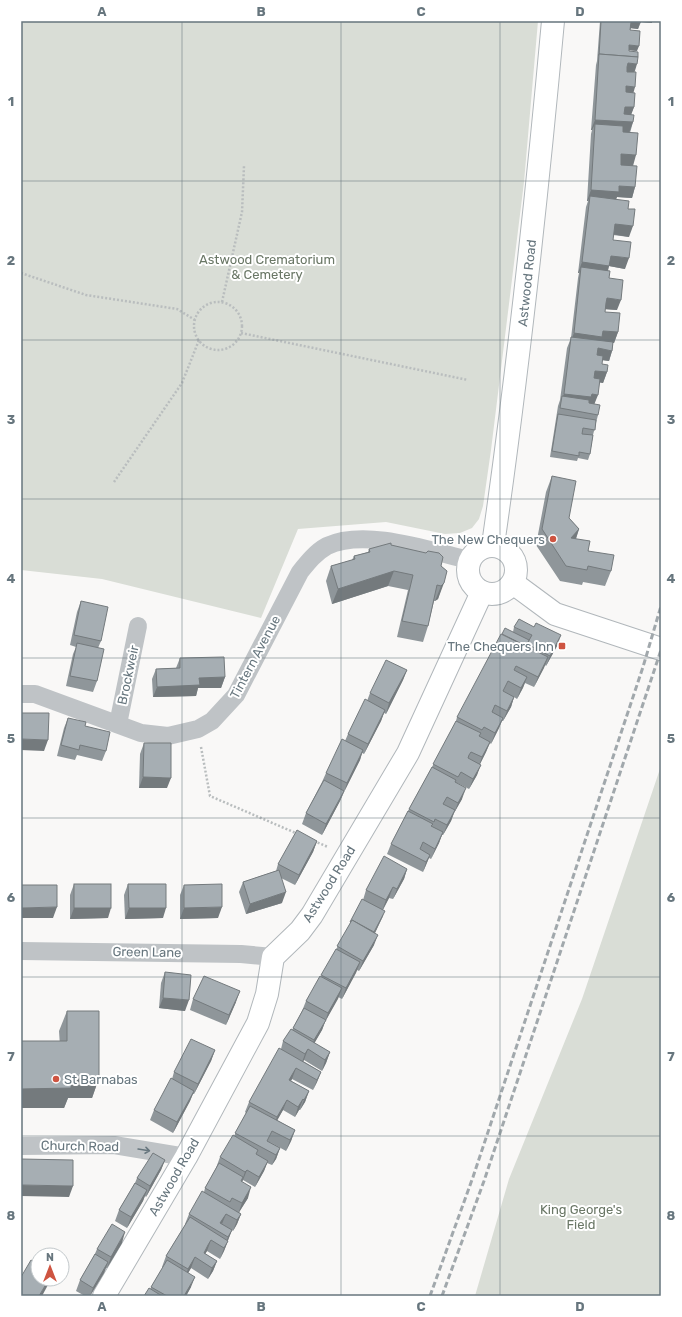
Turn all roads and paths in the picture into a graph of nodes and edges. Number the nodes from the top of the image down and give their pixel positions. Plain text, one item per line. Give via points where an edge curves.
1 (553, 21) edge
2 (244, 166) dead end
3 (21, 273) edge
4 (222, 302) junction
5 (195, 320) junction
6 (241, 333) junction
7 (199, 340) junction
8 (468, 380) dead end
9 (114, 482) dead end
10 (493, 545) junction
11 (469, 560) junction
12 (513, 583) junction
13 (482, 592) junction
14 (138, 626) dead end
15 (661, 649) edge
16 (21, 694) edge
17 (118, 724) junction
18 (198, 729) junction
19 (301, 835) edge
20 (308, 838) edge
21 (348, 856) junction
22 (21, 951) edge
23 (273, 957) junction
24 (21, 1146) edge
25 (186, 1157) junction
26 (104, 1296) edge

1 - 10 main road, Astwood Road via 517,372
2 - 4 path via 242,212
3 - 5 path via 86,295 177,309
4 - 5 path via 208,304 202,308
4 - 6 path via 233,308 240,317
5 - 7 path
6 - 7 path via 232,345 226,348 211,348
6 - 8 path
7 - 9 path via 182,383
10 - 11 main road via 479,549
10 - 12 main road via 500,546 512,555 517,569
11 - 13 main road via 468,575 476,588
11 - 18 street, Tintern Avenue via 383,540 353,540 327,546 312,557 300,572 236,695 212,721
12 - 13 main road via 496,594
12 - 15 main road via 555,614
13 - 21 main road, Astwood Road via 408,753
14 - 17 street, Brockweir
16 - 17 street, Tintern Avenue via 35,694
17 - 18 street, Tintern Avenue via 141,733 168,736
18 - 19 path via 210,796
20 - 21 path
21 - 23 main road, Astwood Road via 312,915 300,931
22 - 23 street, Green Lane via 234,954
23 - 25 main road, Astwood Road via 267,994 258,1023
24 -> 25 street, Church Road via 114,1145
25 - 26 main road, Astwood Road

